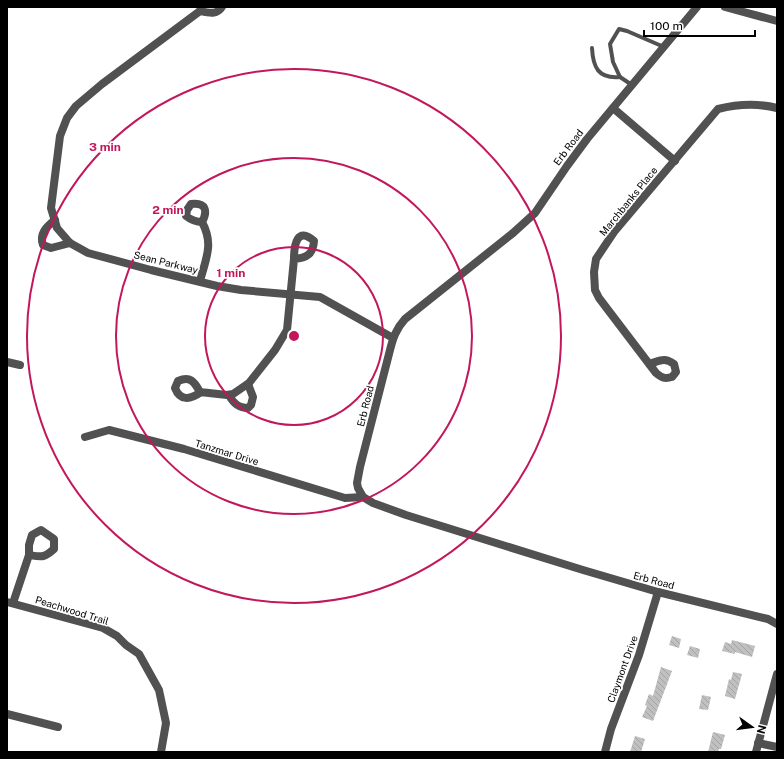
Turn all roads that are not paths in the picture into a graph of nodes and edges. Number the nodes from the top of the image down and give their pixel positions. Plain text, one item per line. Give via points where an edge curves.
1 (222, 7) edge
2 (698, 7) edge
3 (725, 7) edge
4 (200, 9) edge
5 (777, 21) edge
6 (664, 47) junction
7 (592, 48) dead end
8 (620, 77) junction
9 (632, 85) junction
10 (613, 108) junction
11 (777, 108) edge
12 (675, 160) junction
13 (54, 220) junction
14 (202, 222) dead end
15 (70, 243) junction
16 (294, 259) dead end
17 (200, 281) junction
18 (291, 293) junction
19 (393, 338) junction
20 (7, 362) edge
21 (649, 364) dead end
22 (20, 365) dead end
23 (248, 384) junction
24 (201, 392) dead end
25 (229, 395) junction
26 (85, 437) dead end
27 (363, 497) junction
28 (29, 555) dead end
29 (658, 592) junction
30 (10, 602) edge
31 (777, 624) edge
32 (777, 674) edge
33 (7, 714) edge
34 (58, 727) dead end
35 (758, 743) junction
36 (777, 748) edge
37 (161, 752) edge
38 (605, 752) edge
39 (756, 752) edge

1 - 4 street, Sean Parkway via 212,13
2 - 6 street, Erb Road
3 - 5 street
4 - 13 street, Sean Parkway via 102,84 66,118 60,136 51,208
6 - 8 lane via 619,30 610,44
6 - 9 street, Erb Road
7 - 8 lane via 593,63 598,71 607,76
8 - 9 lane
9 - 10 street, Erb Road
10 - 12 street
10 - 19 street, Erb Road via 574,155 535,213 502,243 405,319
11 - 12 street, Marchbanks Place via 735,104 718,109
12 - 21 street, Marchbanks Place via 614,232 596,259 594,272 595,290 599,298
13 - 15 street, Sean Parkway via 57,228
13 - 15 street via 43,232 43,246 51,248
14 - 17 street via 209,245
15 - 17 street, Sean Parkway via 88,253
16 - 18 street
17 - 18 street, Sean Parkway via 242,290
18 - 19 street, Sean Parkway via 320,296
18 - 23 street via 287,330
19 - 27 street, Erb Road via 358,476 358,488
20 - 22 street
23 - 25 street
23 - 25 street via 253,397 248,408 237,405
24 - 25 street
26 - 27 street, Tanzmar Drive via 109,430 184,449 345,498
27 - 29 street, Erb Road via 406,515
28 - 30 street
29 - 31 street, Erb Road via 768,619
29 - 38 street, Claymont Drive
30 - 37 street, Peachwood Trail via 103,628 139,654 159,690 166,722
32 - 35 street
33 - 34 street
35 - 36 street
35 - 39 street

